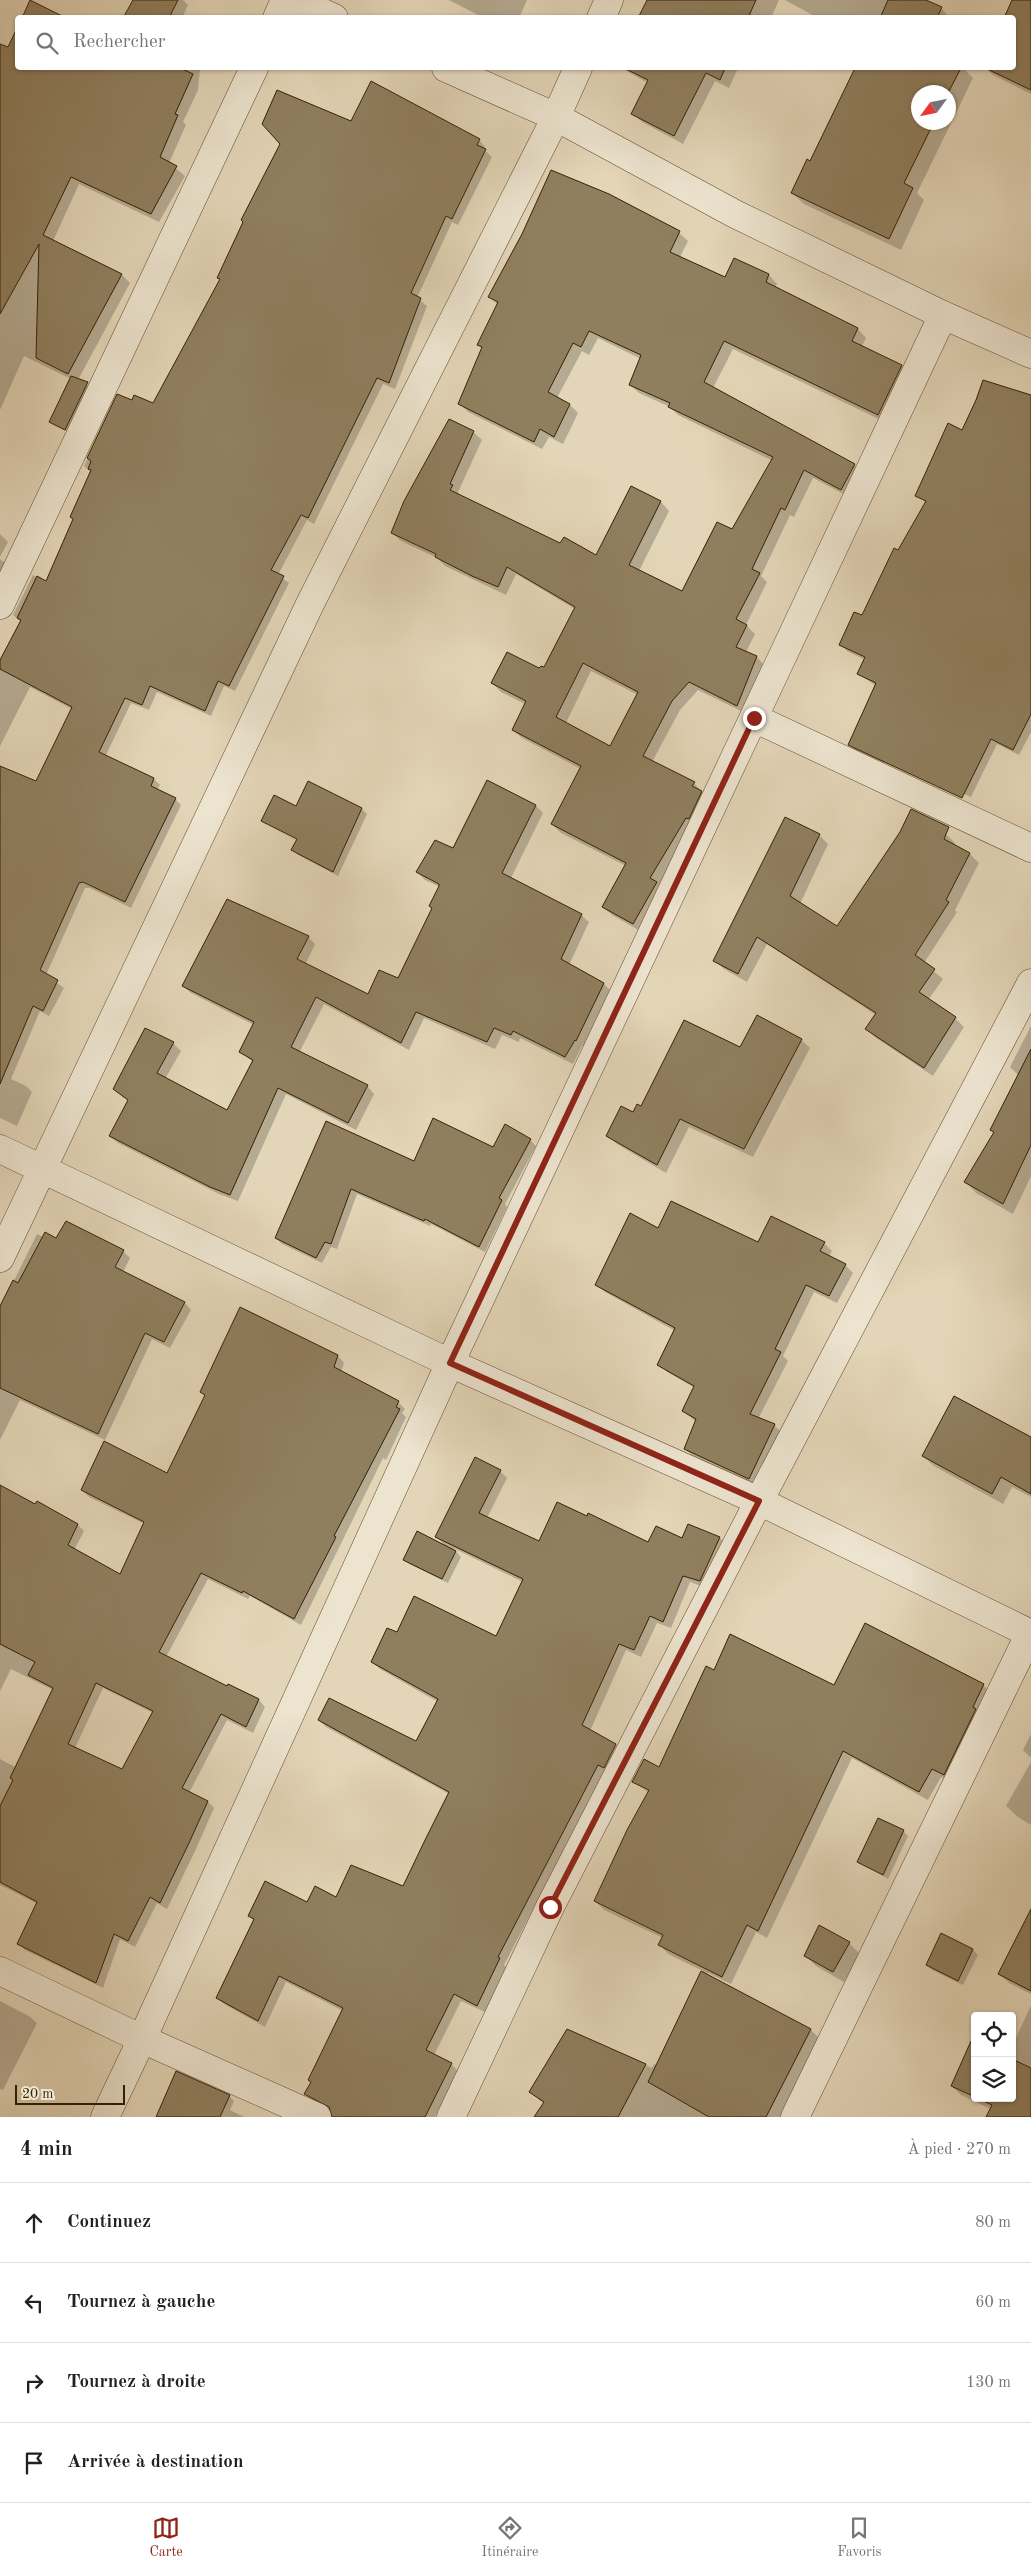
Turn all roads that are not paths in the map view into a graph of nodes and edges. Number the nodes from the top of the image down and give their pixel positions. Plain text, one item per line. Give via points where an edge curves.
1 (286, 0) edge
2 (295, 0) edge
3 (609, 0) edge
4 (278, 15) edge
5 (328, 15) edge
6 (602, 15) edge
7 (253, 70) edge
8 (450, 70) edge
9 (577, 70) edge
10 (556, 117) junction
11 (942, 315) junction
12 (1031, 354) edge
13 (0, 604) edge
14 (754, 718) junction
15 (1031, 848) edge
16 (1031, 983) edge
17 (0, 1149) edge
18 (43, 1170) junction
19 (0, 1258) edge
20 (450, 1363) junction
21 (759, 1501) junction
22 (1031, 1633) edge
23 (0, 1971) edge
24 (142, 2039) junction
25 (105, 2117) edge
26 (317, 2117) edge
27 (451, 2117) edge
28 (795, 2117) edge

1 - 4 street
2 - 5 street
3 - 6 street
7 - 13 street
8 - 10 street
9 - 10 street
10 - 11 street via 735,214
10 - 18 street via 310,604
11 - 12 street
11 - 14 street
14 - 15 street
14 - 20 street
16 - 21 street
17 - 18 street
18 - 19 street
18 - 20 street
20 - 21 street
20 - 24 street
21 - 22 street
21 - 27 street via 550,1907
22 - 28 street
23 - 24 street
24 - 25 street
24 - 26 street

